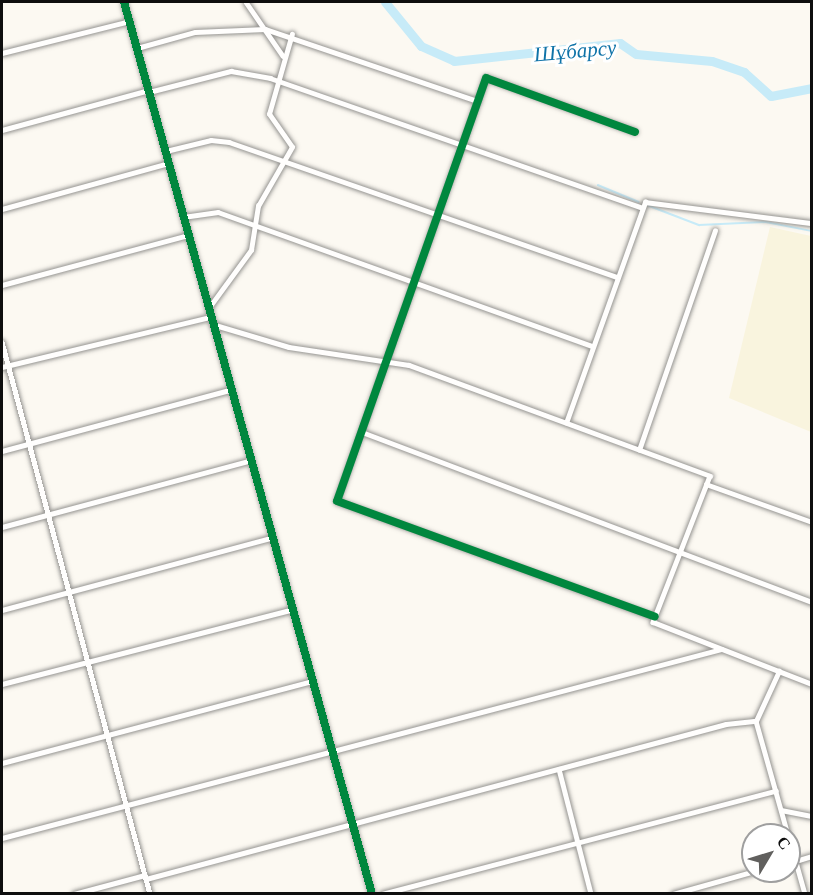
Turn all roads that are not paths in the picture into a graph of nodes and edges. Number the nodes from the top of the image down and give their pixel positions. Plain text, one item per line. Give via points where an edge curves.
1 (124, 2) edge
2 (246, 2) edge
3 (130, 21) junction
4 (261, 28) junction
5 (292, 34) junction
6 (137, 48) junction
7 (2, 53) edge
8 (283, 56) junction
9 (277, 80) junction
10 (149, 91) junction
11 (478, 101) junction
12 (2, 130) edge
13 (635, 132) dead end
14 (463, 144) junction
15 (166, 151) junction
16 (287, 161) junction
17 (169, 163) junction
18 (640, 207) junction
19 (2, 209) edge
20 (438, 214) junction
21 (183, 217) junction
22 (812, 223) edge
23 (256, 225) junction
24 (715, 231) dead end
25 (188, 235) junction
26 (616, 277) junction
27 (413, 283) junction
28 (2, 285) edge
29 (208, 309) junction
30 (210, 317) junction
31 (212, 324) junction
32 (2, 342) edge
33 (593, 346) junction
34 (387, 360) junction
35 (8, 366) junction
36 (2, 367) edge
37 (230, 390) junction
38 (566, 423) junction
39 (362, 432) junction
40 (29, 444) junction
41 (639, 450) junction
42 (2, 451) edge
43 (249, 461) junction
44 (706, 484) junction
45 (50, 515) junction
46 (812, 522) edge
47 (2, 527) edge
48 (270, 538) junction
49 (681, 551) junction
50 (70, 591) junction
51 (812, 602) edge
52 (2, 610) edge
53 (290, 610) junction
54 (656, 617) junction
55 (722, 649) junction
56 (88, 663) junction
57 (778, 671) junction
58 (309, 682) junction
59 (2, 684) edge
60 (812, 684) edge
61 (756, 721) junction
62 (107, 735) junction
63 (329, 754) junction
64 (2, 763) edge
65 (559, 770) junction
66 (776, 790) junction
67 (126, 804) junction
68 (781, 810) junction
69 (812, 816) edge
70 (785, 823) edge
71 (353, 826) junction
72 (2, 838) edge
73 (578, 843) junction
74 (741, 875) edge
75 (145, 877) junction
76 (801, 879) edge
77 (383, 893) edge
78 (74, 894) edge
79 (150, 894) edge
80 (372, 894) edge
81 (591, 894) edge
82 (673, 894) edge
83 (805, 894) edge

1 - 3 street
2 - 4 street
3 - 6 street
3 - 7 street
4 - 5 street
4 - 6 street via 195,32
4 - 8 street
5 - 8 street
5 - 11 street
6 - 10 street
8 - 9 street
9 - 10 street via 231,71
9 - 14 street
9 - 16 street via 269,114 290,138
10 - 12 street
10 - 15 street
11 - 13 street via 486,78
11 - 14 street
14 - 18 street
14 - 20 street
15 - 16 street via 219,139
15 - 17 street
16 - 20 street
16 - 23 street via 258,206
17 - 19 street
17 - 21 street
18 - 22 street via 649,200
18 - 26 street
20 - 26 street
20 - 27 street
21 - 23 street via 218,212
21 - 25 street
23 - 27 street
23 - 29 street via 251,250
24 - 41 street
25 - 28 street
25 - 29 street
26 - 33 street
27 - 33 street
27 - 34 street
29 - 30 street
30 - 31 street
30 - 35 street
31 - 34 street via 289,347
31 - 37 street
32 - 35 street
33 - 38 street
34 - 38 street
34 - 39 street
35 - 36 street
35 - 40 street
37 - 40 street
37 - 43 street
38 - 41 street
39 - 49 street
39 - 54 street via 338,501
40 - 42 street
40 - 45 street
41 - 44 street via 710,476
43 - 45 street
43 - 48 street
44 - 46 street
44 - 49 street
45 - 47 street
45 - 50 street
48 - 50 street
48 - 53 street
49 - 51 street
49 - 54 street
50 - 52 street
50 - 56 street
53 - 56 street
53 - 58 street
54 - 55 street via 653,622
55 - 57 street
55 - 63 street via 447,725 415,727
56 - 59 street
56 - 62 street
57 - 60 street
57 - 61 street
58 - 62 street
58 - 63 street
61 - 65 street
61 - 66 street
62 - 64 street
62 - 67 street
63 - 67 street
63 - 71 street
65 - 71 street
65 - 73 street
66 - 68 street
66 - 73 street
67 - 72 street
67 - 75 street
68 - 69 street
68 - 70 street
71 - 75 street
71 - 80 street
73 - 77 street
73 - 81 street
74 - 82 street
75 - 78 street
75 - 79 street
76 - 83 street

